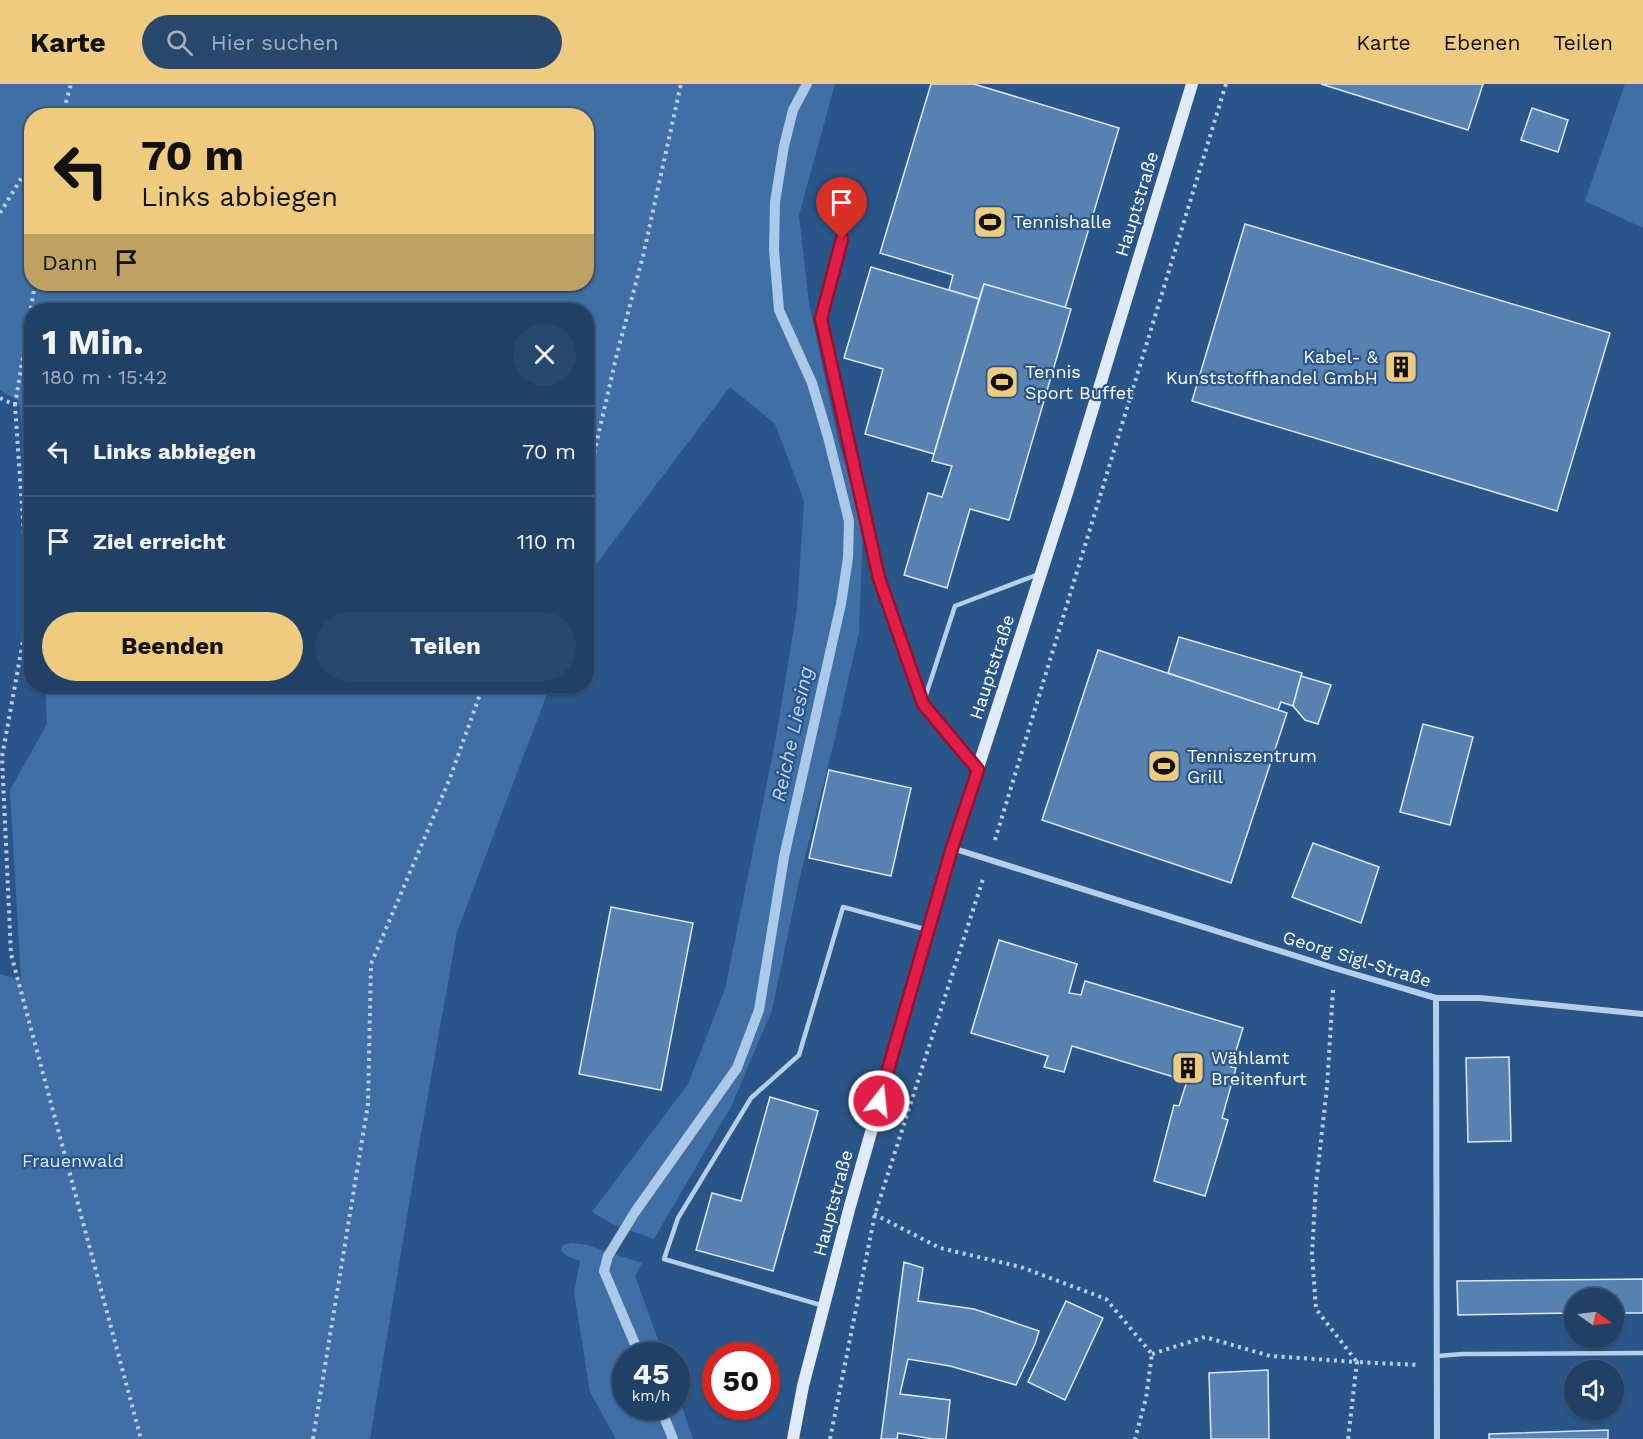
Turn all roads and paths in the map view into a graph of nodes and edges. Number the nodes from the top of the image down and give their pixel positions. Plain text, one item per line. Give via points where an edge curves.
1 (71, 84) edge
2 (681, 84) edge
3 (1192, 84) edge
4 (1226, 84) edge
5 (64, 108) edge
6 (24, 174) edge
7 (0, 213) edge
8 (847, 220) dead end
9 (24, 351) edge
10 (0, 398) edge
11 (15, 405) junction
12 (594, 454) edge
13 (24, 536) edge
14 (1042, 573) junction
15 (24, 636) edge
16 (480, 693) edge
17 (923, 704) junction
18 (978, 770) junction
19 (952, 848) junction
20 (989, 860) junction
21 (929, 930) junction
22 (1334, 968) junction
23 (1436, 998) junction
24 (1643, 1014) edge
25 (850, 1206) junction
26 (875, 1214) junction
27 (824, 1306) junction
28 (1643, 1353) edge
29 (1152, 1354) junction
30 (1437, 1356) junction
31 (1357, 1362) junction
32 (1437, 1366) junction
33 (141, 1439) edge
34 (313, 1439) edge
35 (793, 1439) edge
36 (830, 1439) edge
37 (1136, 1439) edge
38 (1348, 1439) edge
39 (1437, 1439) edge

1 - 5 path
2 - 12 path
3 - 14 main road, Hauptstraße
4 - 20 path
6 - 7 path
8 - 17 lane via 821,319 879,578
9 - 11 path
10 - 11 path
11 - 13 path
14 - 17 lane via 955,606
14 - 18 main road, Hauptstraße
15 - 33 path via 2,757 11,954
16 - 34 path via 450,778 371,964 368,1104
17 - 18 lane
18 - 19 main road, Hauptstraße
19 - 20 street, Georg Sigl-Straße
19 - 21 main road, Hauptstraße
20 - 22 street, Georg Sigl-Straße
20 - 26 path
21 - 25 main road, Hauptstraße
21 - 27 lane via 843,907 800,1055 751,1098 678,1218 664,1258
22 - 23 street, Georg Sigl-Straße
22 - 31 path via 1312,1254 1316,1309
23 - 24 street via 1480,998
23 - 30 street, Georg Sigl-Straße
25 - 26 path
25 - 27 main road, Hauptstraße
26 - 29 path via 940,1248 1021,1268 1106,1299
26 - 36 path
27 - 35 main road, Hauptstraße
28 - 30 lane
29 - 31 path via 1205,1337 1270,1356
29 - 37 path
30 - 32 street, Georg Sigl-Straße
31 - 32 path
31 - 38 path
32 - 39 street, Georg Sigl-Straße

